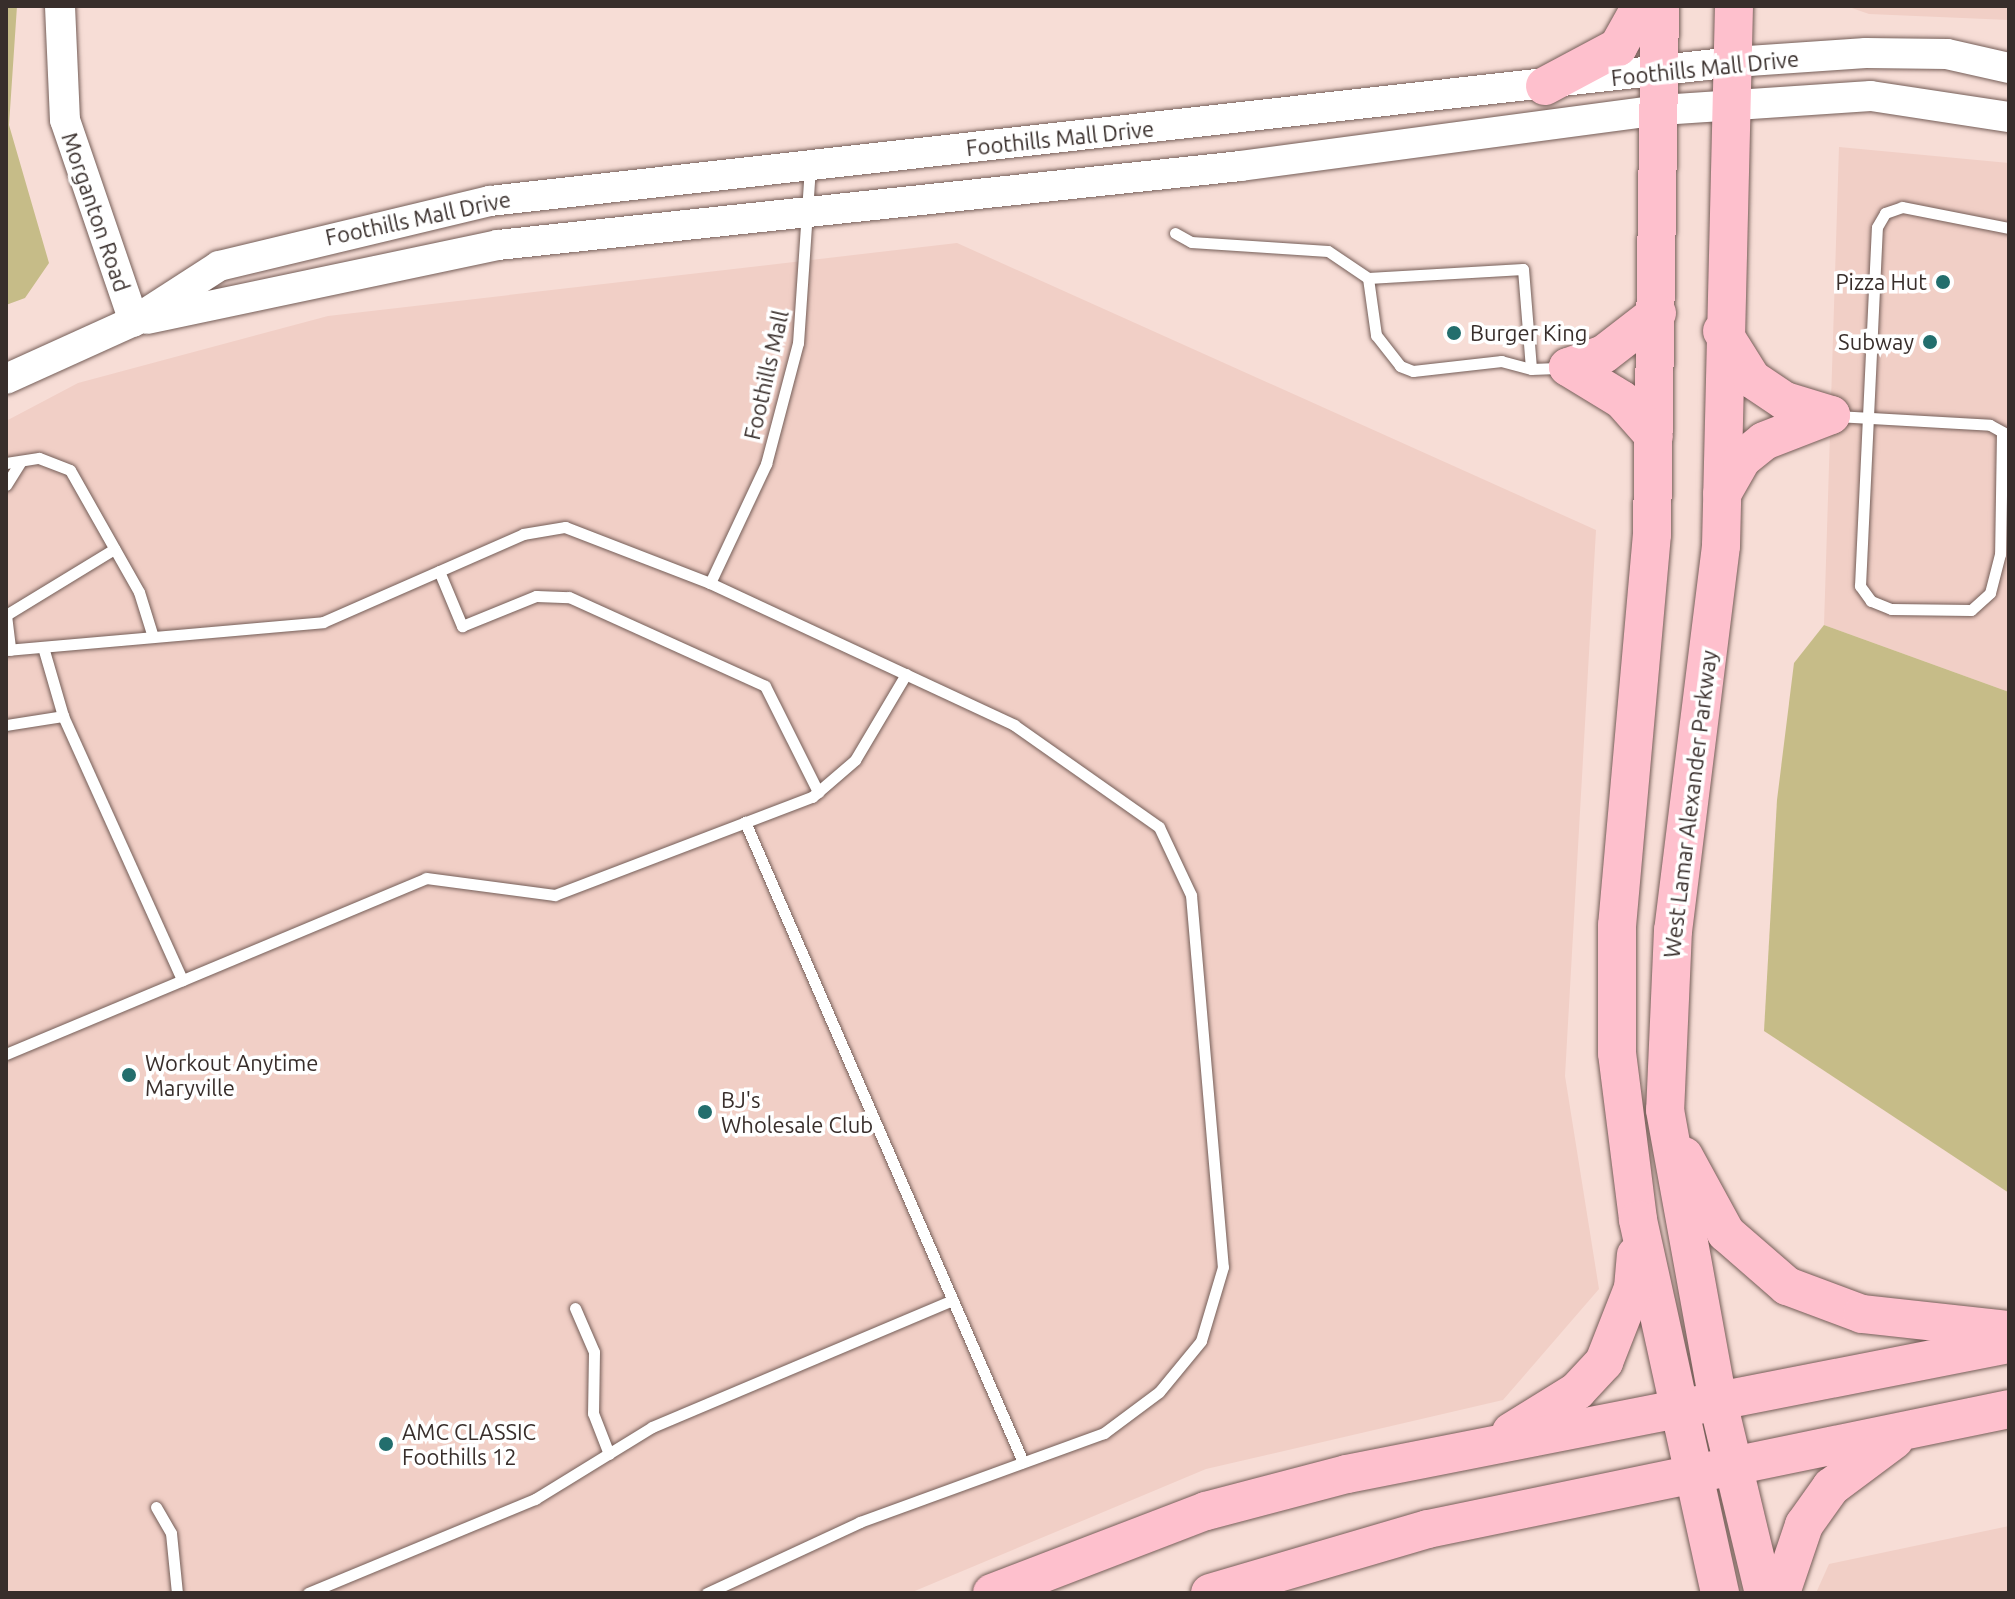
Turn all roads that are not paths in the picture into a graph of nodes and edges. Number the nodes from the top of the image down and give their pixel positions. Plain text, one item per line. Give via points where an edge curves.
1 (60, 6) edge
2 (1641, 6) edge
3 (1660, 6) edge
4 (1734, 6) edge
5 (1734, 62) junction
6 (2009, 68) edge
7 (1661, 72) junction
8 (1545, 86) junction
9 (1736, 103) junction
10 (1661, 110) junction
11 (2009, 117) edge
12 (810, 163) junction
13 (811, 212) junction
14 (2009, 228) edge
15 (1175, 233) dead end
16 (1368, 278) junction
17 (1657, 313) junction
18 (134, 321) junction
19 (1722, 331) junction
20 (1549, 368) junction
21 (6, 379) edge
22 (1850, 416) junction
23 (2005, 434) edge
24 (1654, 436) junction
25 (21, 461) junction
26 (6, 463) edge
27 (6, 470) edge
28 (6, 485) edge
29 (1722, 494) junction
30 (114, 549) junction
31 (439, 571) junction
32 (710, 583) junction
33 (6, 615) edge
34 (153, 637) junction
35 (43, 647) junction
36 (8, 650) edge
37 (906, 674) junction
38 (63, 716) junction
39 (6, 725) edge
40 (818, 792) junction
41 (745, 822) junction
42 (182, 980) junction
43 (6, 1054) edge
44 (1665, 1110) junction
45 (1638, 1220) junction
46 (952, 1300) junction
47 (575, 1308) dead end
48 (2009, 1330) edge
49 (2009, 1344) edge
50 (1718, 1402) junction
51 (2009, 1409) edge
52 (1678, 1411) junction
53 (1907, 1432) junction
54 (1477, 1449) junction
55 (609, 1454) junction
56 (1023, 1462) junction
57 (1733, 1466) junction
58 (1692, 1473) junction
59 (156, 1507) dead end
60 (177, 1593) edge
61 (308, 1593) edge
62 (707, 1593) edge
63 (992, 1593) edge
64 (1210, 1593) edge
65 (1720, 1593) edge
66 (1764, 1593) edge
67 (1781, 1593) edge

1 - 18 main road, Morganton Road via 65,120
2 - 8 highway via 1618,47
3 - 7 highway
4 - 5 highway, West Lamar Alexander Parkway
5 - 6 main road, Foothills Mall Drive via 1866,53 1947,54
5 - 7 main road, Foothills Mall Drive
5 - 9 highway, West Lamar Alexander Parkway
7 - 8 main road, Foothills Mall Drive
7 - 10 highway
8 - 12 main road, Foothills Mall Drive
9 - 10 main road, Foothills Mall Drive
9 - 11 main road, Foothills Mall Drive via 1871,96
9 - 19 highway, West Lamar Alexander Parkway
10 - 13 main road, Foothills Mall Drive via 1241,166
10 - 17 highway
12 - 13 lane, Foothills Mall
12 - 18 main road, Foothills Mall Drive via 490,201 375,224 219,266
13 - 18 main road, Foothills Mall Drive via 498,245
13 - 32 lane, Foothills Mall via 798,343 766,464
14 - 22 lane via 1902,207 1881,217
15 - 16 lane via 1191,242 1328,251
16 - 20 lane via 1376,335 1400,366 1413,371 1501,361
16 - 20 lane via 1523,269
17 - 20 highway via 1604,354
17 - 24 highway
18 - 21 main road, Foothills Mall Drive
19 - 22 highway via 1752,379 1785,401
19 - 29 highway, West Lamar Alexander Parkway
20 - 24 highway via 1622,400
22 - 23 lane
22 - 23 lane via 1860,586 1891,609 1971,610 1990,593 2000,554
22 - 29 highway via 1764,441 1742,459
24 - 45 highway via 1617,925 1621,1120
25 - 26 lane
25 - 27 lane
25 - 28 lane
25 - 30 lane via 39,458 70,470
29 - 44 highway, West Lamar Alexander Parkway via 1673,930
30 - 33 lane
30 - 34 lane
31 - 32 lane via 523,534 565,527
31 - 34 lane via 323,622
31 - 40 lane via 462,626 536,596 569,597 765,686 779,701
32 - 37 lane
33 - 36 lane
34 - 35 lane
35 - 36 lane
35 - 38 lane
37 - 40 lane via 855,760
37 - 56 lane via 1014,725 1159,827 1191,895 1223,1267 1201,1341 1159,1392 1104,1433
38 - 39 lane
38 - 42 lane
40 - 41 lane
41 - 42 lane via 555,895 426,878
41 - 46 lane
42 - 43 lane
44 - 48 highway via 1726,1233 1787,1286 1862,1314
44 - 50 highway, West Lamar Alexander Parkway
45 - 52 highway
45 - 54 highway via 1633,1288 1604,1362 1538,1419
46 - 55 lane via 652,1427
46 - 56 lane
47 - 55 lane via 594,1352 593,1413
49 - 50 highway
50 - 52 highway
50 - 57 highway, West Lamar Alexander Parkway
51 - 53 highway
52 - 54 highway
52 - 58 highway
53 - 57 highway
53 - 67 highway via 1831,1487 1804,1525
54 - 63 highway via 1206,1511
55 - 61 lane via 535,1499
56 - 62 lane via 860,1522
57 - 58 highway
57 - 66 highway, West Lamar Alexander Parkway
58 - 64 highway via 1428,1529
58 - 65 highway
59 - 60 lane via 171,1533

